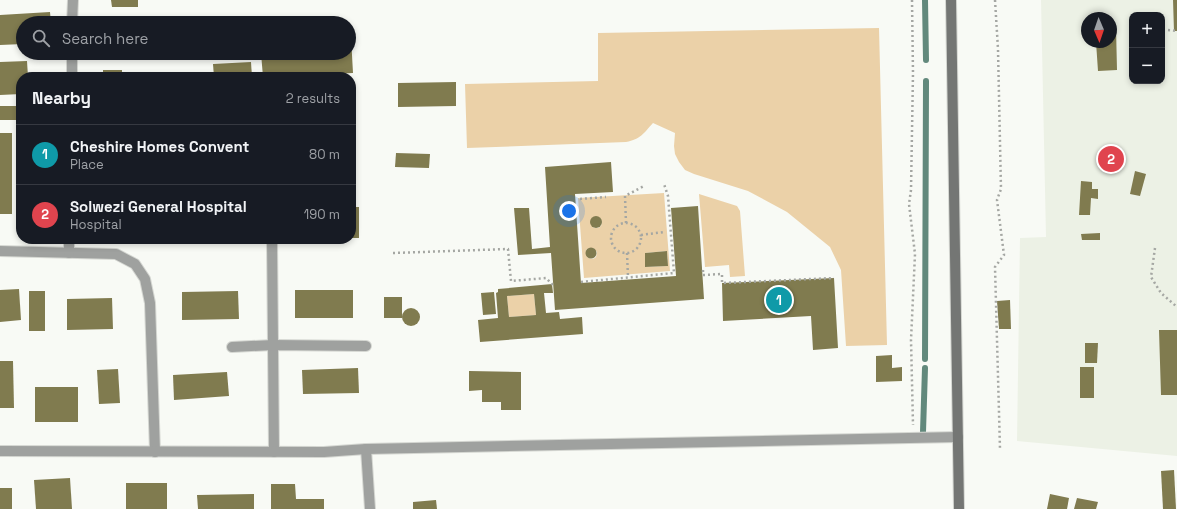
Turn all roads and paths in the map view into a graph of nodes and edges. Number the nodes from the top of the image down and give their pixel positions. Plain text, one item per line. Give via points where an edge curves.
1 (73, 0) edge
2 (912, 0) edge
3 (951, 0) edge
4 (996, 0) edge
5 (72, 16) edge
6 (1168, 30) dead end
7 (1177, 31) edge
8 (72, 60) edge
9 (72, 72) edge
10 (664, 184) dead end
11 (644, 186) dead end
12 (606, 197) dead end
13 (580, 199) dead end
14 (626, 223) junction
15 (664, 232) dead end
16 (641, 235) junction
17 (69, 244) edge
18 (272, 244) edge
19 (1155, 248) dead end
20 (0, 251) edge
21 (69, 253) junction
22 (393, 253) dead end
23 (627, 253) junction
24 (703, 270) dead end
25 (628, 277) junction
26 (834, 278) dead end
27 (582, 282) dead end
28 (553, 285) dead end
29 (1177, 307) edge
30 (273, 345) junction
31 (366, 346) dead end
32 (232, 347) dead end
33 (913, 438) junction
34 (958, 438) junction
35 (366, 449) junction
36 (1000, 449) dead end
37 (0, 451) edge
38 (155, 452) junction
39 (274, 452) junction
40 (370, 509) edge
41 (959, 509) edge

1 - 5 street
2 - 33 path via 913,73 909,204 915,254 910,340
3 - 34 main road
4 - 36 path via 1002,189 997,200 1004,255 995,267
6 - 7 path
8 - 9 street
10 - 25 path via 668,196 674,273
11 - 14 path via 625,196
12 - 13 path
14 - 16 path via 636,226
14 - 23 path via 621,223 613,229 610,238 614,248
15 - 16 path
16 - 23 path via 639,245
17 - 21 street
18 - 30 street
19 - 29 path via 1151,277 1161,293
20 - 21 street
21 - 38 street via 116,254 135,264 145,279 150,303
22 - 28 path via 508,249 511,281 546,278
23 - 25 path
24 - 26 path via 703,275 722,274 722,283
25 - 27 path
30 - 31 street
30 - 32 street
30 - 39 street
33 - 34 street
33 - 35 street
34 - 41 main road
35 - 39 street
35 - 40 street
37 - 38 street
38 - 39 street

